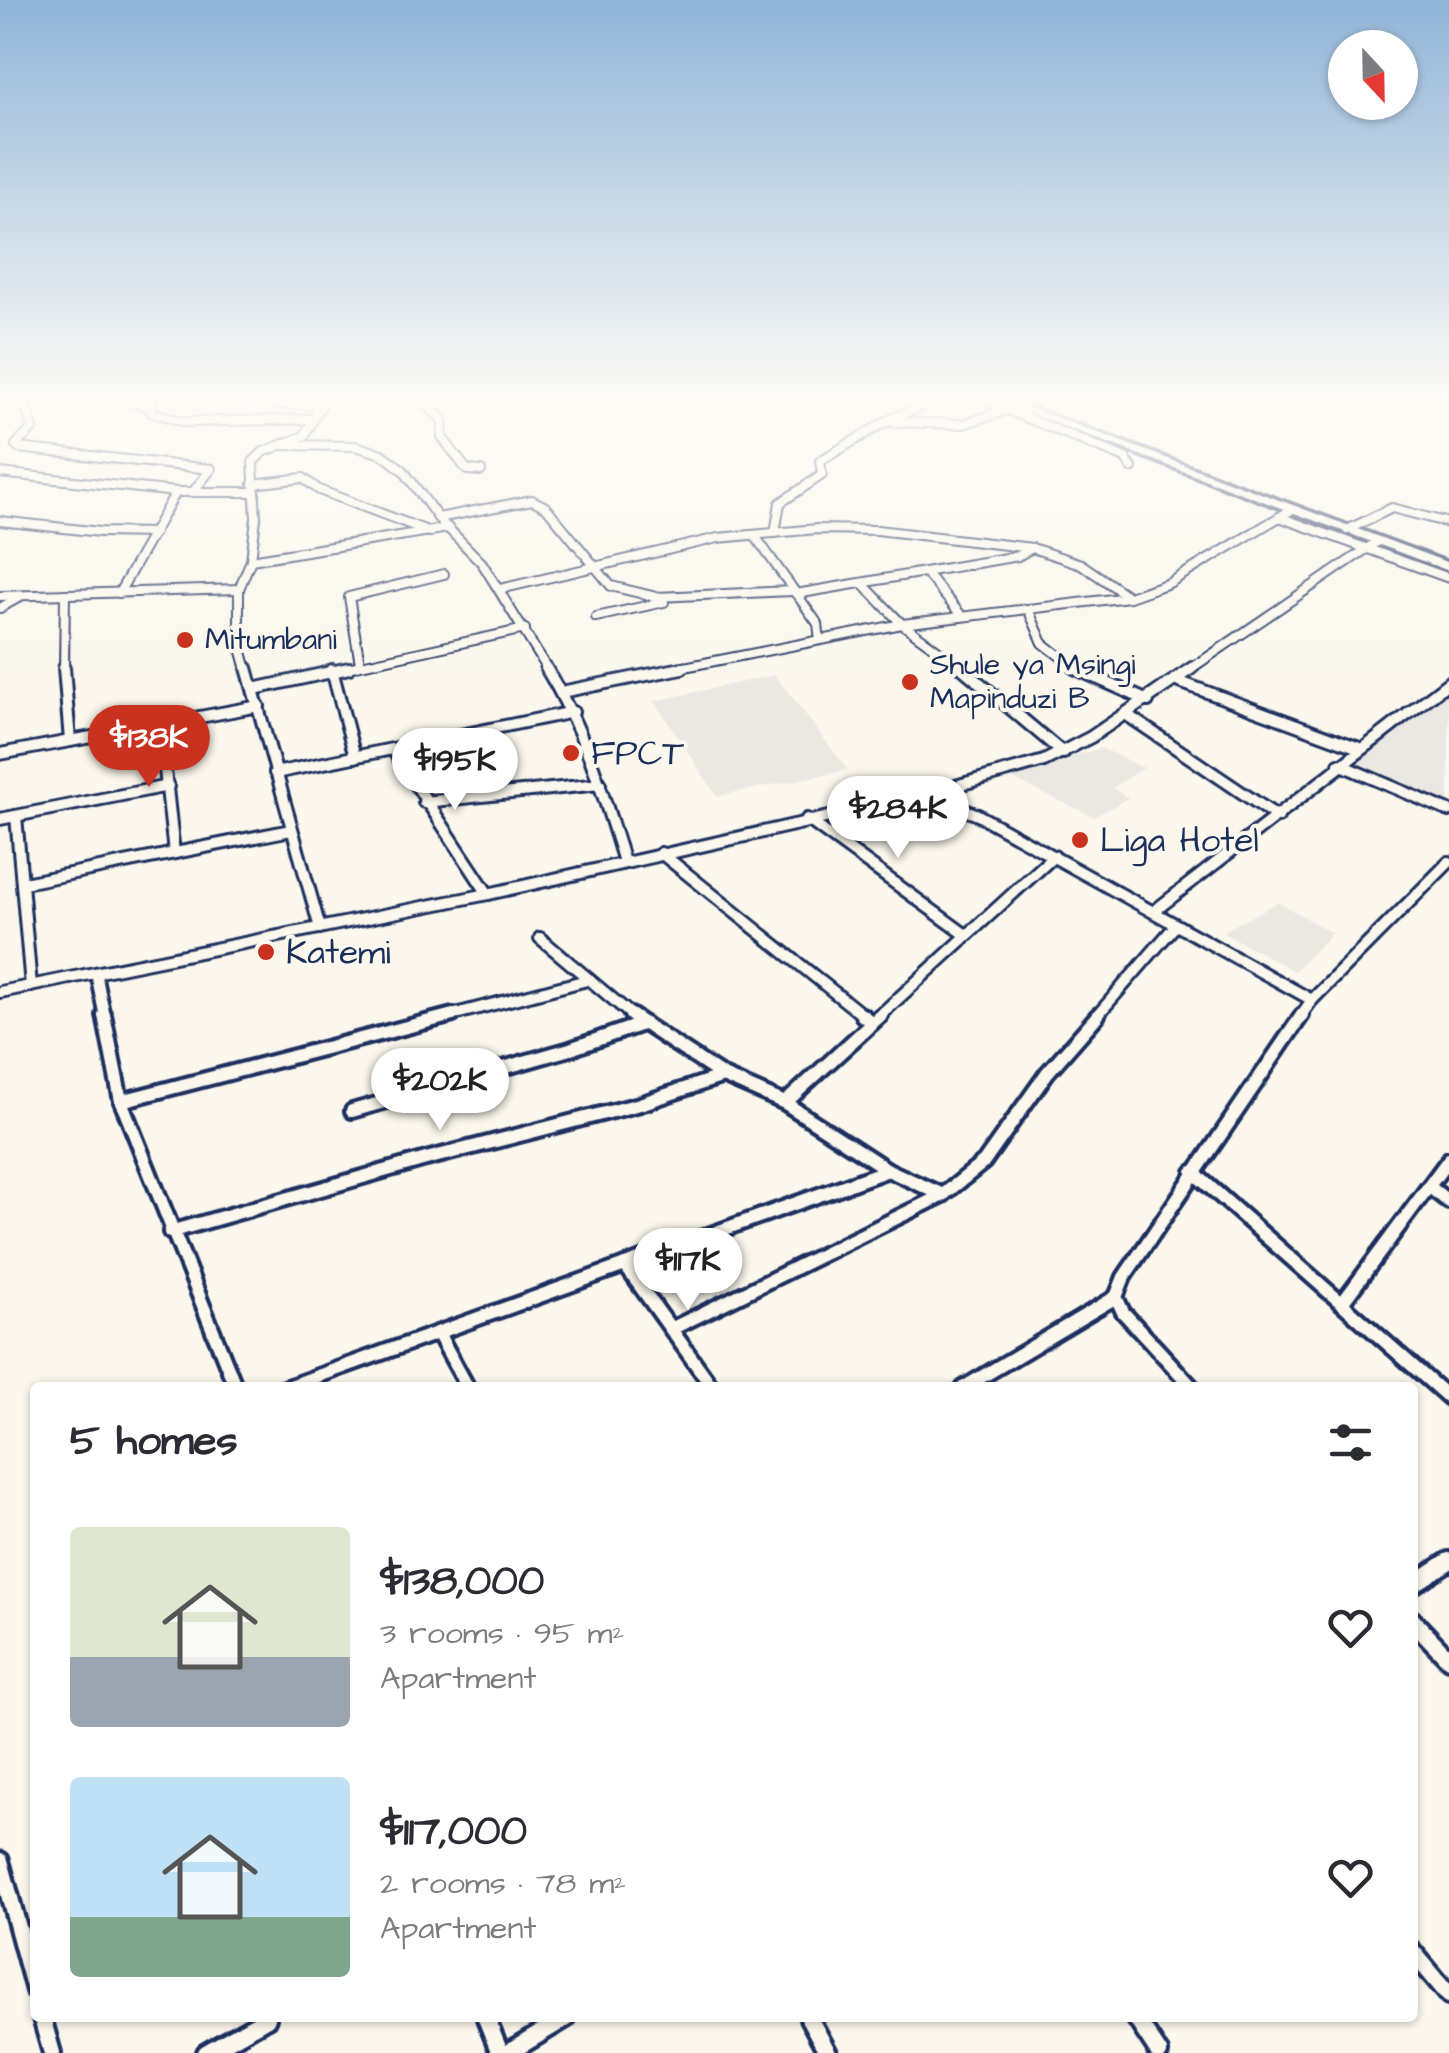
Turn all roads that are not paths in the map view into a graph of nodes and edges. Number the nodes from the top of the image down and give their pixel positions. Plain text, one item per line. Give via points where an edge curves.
1 (173, 498) edge
2 (254, 498) edge
3 (339, 498) edge
4 (424, 498) edge
5 (788, 498) edge
6 (1246, 498) edge
7 (1285, 513) junction
8 (438, 518) junction
9 (0, 521) edge
10 (1449, 523) edge
11 (448, 528) junction
12 (1347, 530) junction
13 (430, 532) junction
14 (775, 532) junction
15 (154, 533) junction
16 (756, 536) junction
17 (1373, 546) junction
18 (1032, 548) junction
19 (251, 560) junction
20 (598, 567) junction
21 (1449, 567) edge
22 (925, 572) junction
23 (444, 574) dead end
24 (1449, 578) edge
25 (862, 583) junction
26 (500, 588) junction
27 (240, 589) junction
28 (794, 592) junction
29 (119, 593) junction
30 (65, 594) junction
31 (0, 596) edge
32 (22, 596) junction
33 (1129, 597) junction
34 (678, 599) junction
35 (0, 608) edge
36 (1028, 609) junction
37 (960, 614) junction
38 (596, 617) dead end
39 (902, 624) junction
40 (525, 628) junction
41 (820, 640) junction
42 (360, 664) junction
43 (332, 670) junction
44 (1177, 681) junction
45 (1449, 682) edge
46 (254, 688) junction
47 (561, 692) junction
48 (1148, 701) junction
49 (258, 706) junction
50 (573, 712) junction
51 (1128, 715) junction
52 (160, 723) junction
53 (70, 741) junction
54 (1362, 749) junction
55 (392, 750) junction
56 (1063, 753) junction
57 (0, 754) edge
58 (356, 757) junction
59 (1339, 764) junction
60 (275, 772) junction
61 (600, 784) junction
62 (168, 786) junction
63 (918, 797) junction
64 (424, 802) junction
65 (1449, 811) edge
66 (16, 816) junction
67 (1278, 817) junction
68 (807, 818) junction
69 (0, 819) edge
70 (291, 830) junction
71 (174, 853) junction
72 (661, 853) junction
73 (1054, 856) junction
74 (624, 862) junction
75 (1449, 863) edge
76 (24, 882) junction
77 (488, 894) junction
78 (1152, 912) junction
79 (1175, 926) junction
80 (320, 928) junction
81 (966, 935) junction
82 (540, 938) dead end
83 (96, 973) junction
84 (587, 980) junction
85 (31, 986) junction
86 (0, 992) edge
87 (1312, 1000) junction
88 (872, 1023) junction
89 (642, 1024) junction
90 (723, 1076) junction
91 (120, 1101) junction
92 (784, 1102) junction
93 (352, 1110) dead end
94 (1449, 1159) edge
95 (888, 1170) junction
96 (1194, 1172) junction
97 (1430, 1188) junction
98 (943, 1195) junction
99 (1449, 1202) edge
100 (170, 1232) junction
101 (625, 1265) junction
102 (1116, 1298) junction
103 (1343, 1302) junction
104 (673, 1328) junction
105 (438, 1333) junction
106 (233, 1382) edge
107 (302, 1382) edge
108 (465, 1382) edge
109 (709, 1382) edge
110 (974, 1382) edge
111 (1187, 1382) edge
112 (1449, 1398) edge
113 (1449, 1561) edge
114 (1418, 1581) edge
115 (1418, 1626) edge
116 (1449, 1659) edge
117 (0, 1861) edge
118 (1418, 1957) edge
119 (30, 1972) edge
120 (1449, 1995) edge
121 (43, 2022) edge
122 (260, 2022) edge
123 (488, 2022) edge
124 (559, 2022) edge
125 (811, 2022) edge
126 (1139, 2022) edge
127 (52, 2053) edge
128 (206, 2053) edge
129 (500, 2053) edge
130 (508, 2053) edge
131 (828, 2053) edge
132 (1159, 2053) edge

1 - 15 street
2 - 19 street
3 - 13 street
4 - 8 street
5 - 14 street via 780,503
6 - 7 main road
7 - 12 main road
7 - 17 street
7 - 33 street via 1169,583
8 - 11 street
8 - 20 street via 532,500 554,514
9 - 15 street
10 - 12 street via 1395,508
11 - 13 street
11 - 26 street
12 - 17 main road
13 - 19 street
14 - 16 street
14 - 18 street via 877,530
15 - 29 street
16 - 20 street via 718,538
16 - 28 street
17 - 21 main road
17 - 24 street
17 - 44 street
18 - 22 street
18 - 33 street via 1081,564
19 - 27 street
20 - 26 street
20 - 34 street via 622,590
22 - 25 street
22 - 37 street
23 - 42 street via 349,597
25 - 28 street
25 - 39 street
26 - 40 street
27 - 29 street
27 - 46 street via 238,641
28 - 34 street
28 - 41 street via 818,624
29 - 30 street
30 - 32 street
30 - 53 street
31 - 32 street
32 - 35 street
33 - 36 street
34 - 38 street
36 - 37 street
36 - 48 street via 1034,633 1054,654
37 - 39 street
39 - 41 street
39 - 56 street
40 - 42 street
40 - 47 street
41 - 47 street
42 - 43 street
43 - 46 street
43 - 58 street
44 - 48 street
44 - 54 street
45 - 54 street
46 - 49 street
47 - 50 street
48 - 51 street
49 - 52 street
49 - 60 street
50 - 55 street
50 - 61 street
51 - 56 street
51 - 67 street
52 - 53 street
52 - 62 street
53 - 57 street
54 - 59 street
55 - 58 street
55 - 64 street
56 - 63 street
58 - 60 street
59 - 65 street
59 - 67 street
60 - 70 street
61 - 64 street
61 - 74 street
62 - 66 street
62 - 71 street
63 - 68 street
63 - 73 street via 954,804
64 - 77 street
66 - 69 street
66 - 76 street
67 - 78 street
68 - 72 street
68 - 81 street
70 - 71 street
70 - 80 street
71 - 76 street
72 - 74 street
72 - 88 street
73 - 78 street
73 - 81 street
74 - 77 street
75 - 87 street
76 - 85 street
77 - 80 street
78 - 79 street
79 - 87 street
79 - 98 street via 1047,1073 984,1162
80 - 83 street
81 - 88 street
82 - 84 street
83 - 85 street
83 - 91 street
84 - 89 street
84 - 91 street
85 - 86 street
87 - 96 street
88 - 92 street
89 - 90 street
89 - 93 street
90 - 92 street
90 - 100 street
91 - 100 street
92 - 95 street
94 - 97 street
95 - 98 street
95 - 101 street
96 - 102 street
96 - 103 street
97 - 99 street
97 - 103 street
98 - 104 street
100 - 106 street
101 - 104 street
101 - 105 street
102 - 110 street
102 - 111 street
103 - 112 street
104 - 109 street
105 - 107 street
105 - 108 street
113 - 114 street
115 - 116 street
117 - 119 street
118 - 120 street
121 - 127 street
122 - 128 street
123 - 129 street
124 - 130 street
125 - 131 street
126 - 132 street

